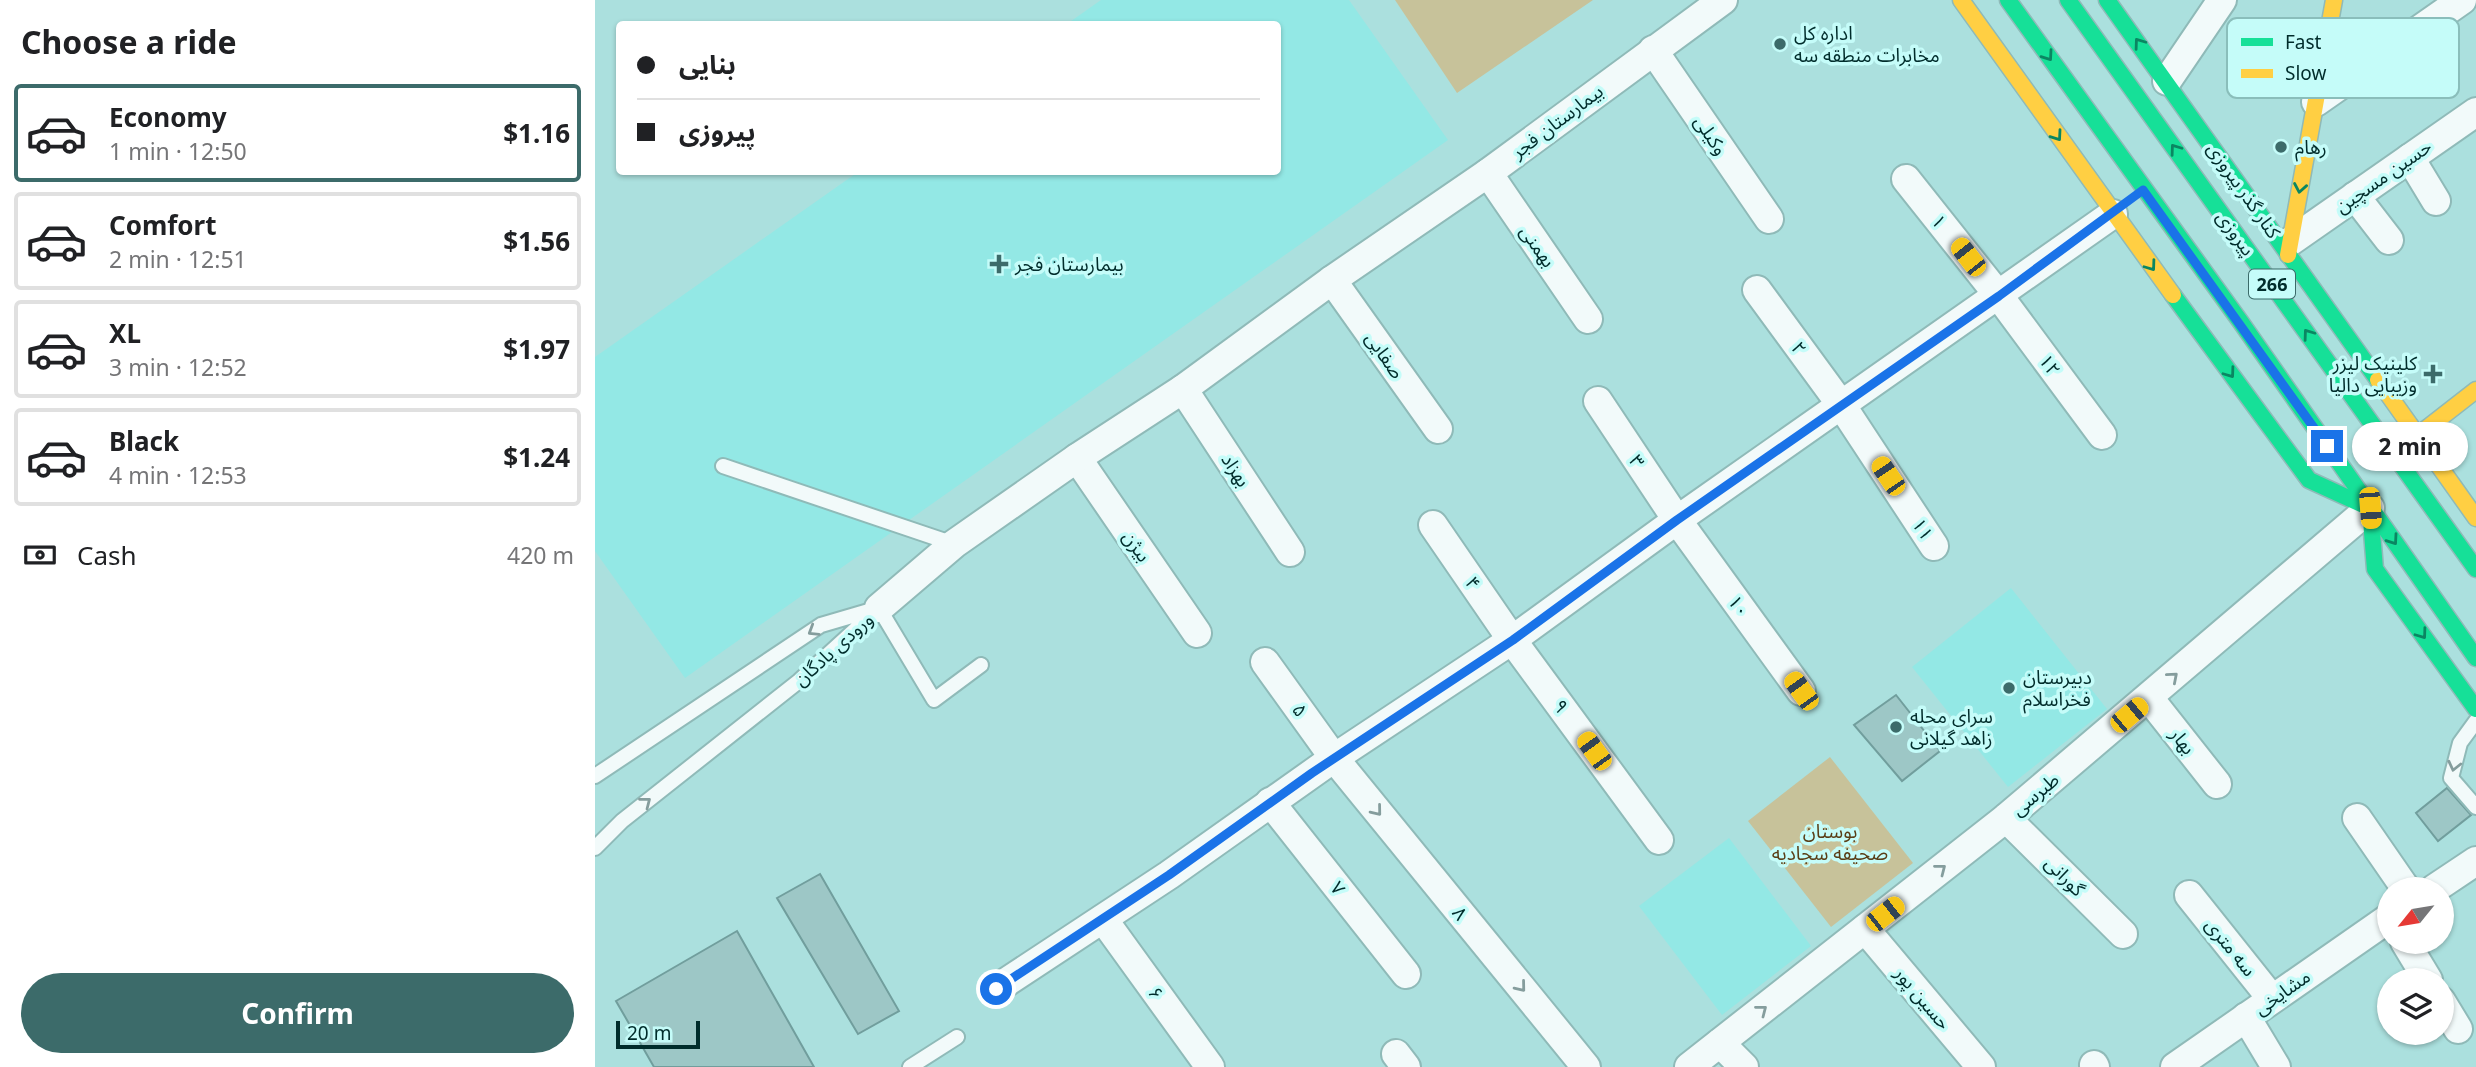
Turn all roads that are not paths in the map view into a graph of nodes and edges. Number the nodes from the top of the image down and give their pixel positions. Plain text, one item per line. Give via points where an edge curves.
1 (1723, 0) edge
2 (1961, 0) edge
3 (2008, 0) edge
4 (2069, 0) edge
5 (2223, 0) edge
6 (2334, 0) edge
7 (2462, 0) edge
8 (2114, 3) edge
9 (2331, 18) edge
10 (2436, 18) edge
11 (1653, 50) junction
12 (2167, 81) junction
13 (2317, 98) edge
14 (2322, 98) edge
15 (2316, 102) junction
16 (2476, 112) edge
17 (2410, 158) junction
18 (1488, 173) junction
19 (1906, 179) dead end
20 (2355, 196) junction
21 (2436, 201) dead end
22 (2128, 202) junction
23 (1769, 219) dead end
24 (2389, 240) dead end
25 (2290, 248) junction
26 (1332, 280) junction
27 (1757, 290) dead end
28 (1999, 296) junction
29 (1588, 318) dead end
30 (1183, 389) junction
31 (2476, 390) edge
32 (1598, 401) dead end
33 (1842, 406) junction
34 (1438, 429) dead end
35 (2102, 435) dead end
36 (2417, 436) junction
37 (1077, 458) junction
38 (723, 466) dead end
39 (2370, 508) junction
40 (2476, 518) edge
41 (1677, 520) junction
42 (1433, 525) dead end
43 (954, 544) junction
44 (1934, 546) dead end
45 (1290, 552) dead end
46 (2476, 569) edge
47 (879, 608) junction
48 (1197, 633) dead end
49 (1513, 640) junction
50 (2476, 658) edge
51 (1265, 662) dead end
52 (981, 665) dead end
53 (1801, 691) dead end
54 (2149, 698) junction
55 (2476, 709) edge
56 (2476, 721) edge
57 (1334, 758) junction
58 (595, 776) edge
59 (2217, 784) dead end
60 (1270, 802) junction
61 (2476, 807) edge
62 (2006, 818) junction
63 (2357, 818) dead end
64 (1659, 840) dead end
65 (595, 848) edge
66 (2476, 861) edge
67 (2398, 877) edge
68 (2452, 877) edge
69 (2189, 895) dead end
70 (1103, 919) junction
71 (2377, 926) edge
72 (1865, 929) junction
73 (2123, 934) dead end
74 (1406, 974) dead end
75 (996, 989) dead end
76 (2272, 999) junction
77 (2246, 1017) junction
78 (2454, 1022) edge
79 (2458, 1029) dead end
80 (957, 1037) dead end
81 (1720, 1043) junction
82 (910, 1067) edge
83 (1209, 1067) edge
84 (1586, 1067) edge
85 (1689, 1067) edge
86 (1744, 1067) edge
87 (1981, 1067) edge
88 (2175, 1067) edge
89 (2276, 1067) edge

1 - 11 street, بیمارستان فجر
2 -> 22 main road
3 -> 22 main road, 266
46 -> 4 main road, پیروزی / 266
5 - 12 street
6 - 9 main road
7 - 10 street
12 -> 8 main road, کنار گذر پیروزی
11 - 18 street, بیمارستان فجر
11 - 23 street, وکیلی
12 - 25 main road, کنار گذر پیروزی
13 - 15 main road
14 - 15 street
15 -> 25 main road
16 - 17 street, حسین مسچین
17 - 20 street, حسین مسچین
17 - 21 street
18 - 26 street, بیمارستان فجر
18 - 29 street, بهمنی
19 - 28 street, ۱
20 - 24 street
20 - 25 street, حسین مسچین
22 - 28 street
22 - 39 main road, 266 via 2240,321
22 -> 39 main road via 2190,318 2309,480
25 - 36 main road, کنار گذر پیروزی
26 - 30 street, بیمارستان فجر
26 - 34 street, صفایی
27 - 33 street, ۲
28 - 33 street
28 - 35 street, ۱۲
30 - 37 street, بیمارستان فجر
30 - 45 street, بهزاد
31 - 36 main road
32 - 41 street, ۳
33 - 41 street
33 - 44 street, ۱۱
36 - 40 main road, کنار گذر پیروزی
37 - 43 street, بیمارستان فجر
37 - 48 street, بیژن
38 - 43 lane
39 -> 50 main road, 266
54 -> 39 street, طبرسی
39 -> 55 main road via 2375,569
41 - 49 street
41 - 53 street, ۱۰
42 - 49 street, ۴
43 - 47 street, بیمارستان فجر
47 - 52 lane via 934,700
47 -> 58 lane, ورودی پادگان via 821,625
65 -> 47 lane, ورودی پادگان via 622,821 799,681
49 - 57 street
49 - 64 street, ۹
51 - 57 street, ۵
54 - 59 street, بهار
54 - 62 street, طبرسی
56 -> 61 lane via 2460,743 2451,778
57 - 60 street
57 -> 84 street, ۸
60 - 70 street
60 - 74 street, ۷
72 -> 62 street, طبرسی
62 - 73 street, گورانی
63 - 67 street
66 - 68 street
69 - 76 street, سه متری
70 - 75 street
70 - 83 street, ۶
71 - 76 street, مشایخی
81 -> 72 street, طبرسی
72 - 87 street, حسین پور
76 - 77 street, مشایخی
77 - 88 street, مشایخی
77 - 89 street
78 - 79 street
80 - 82 lane
81 - 85 street, طبرسی
81 - 86 street

